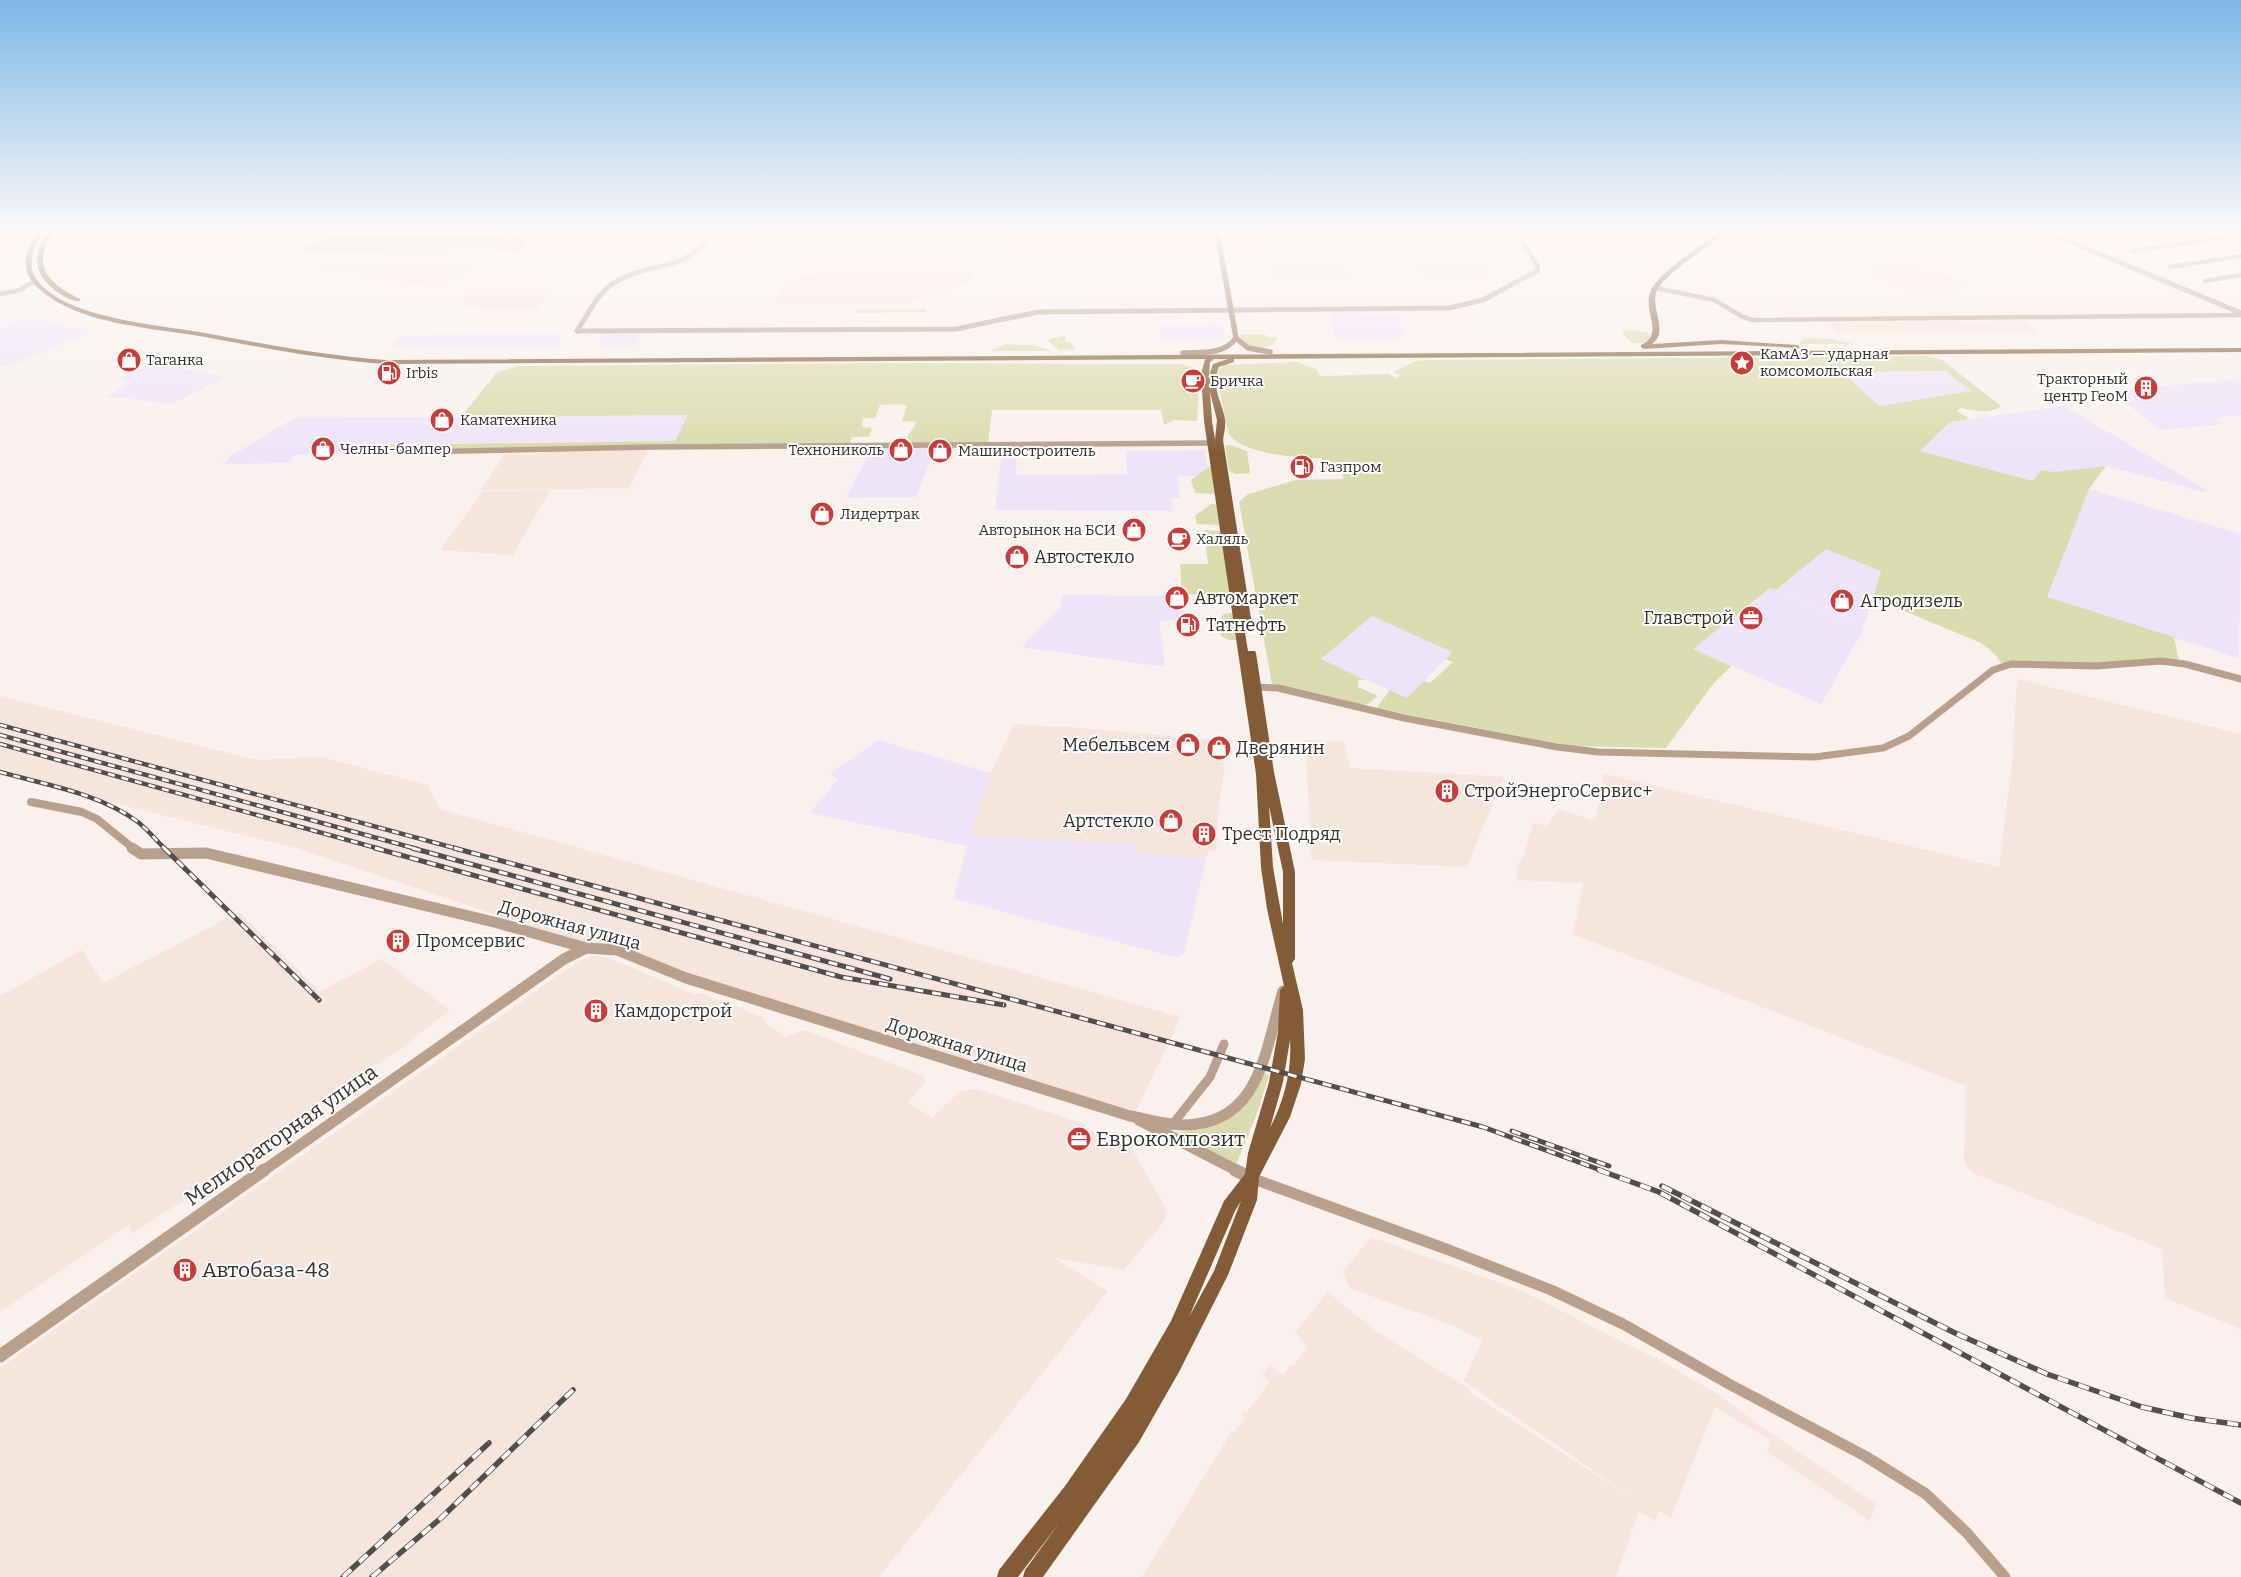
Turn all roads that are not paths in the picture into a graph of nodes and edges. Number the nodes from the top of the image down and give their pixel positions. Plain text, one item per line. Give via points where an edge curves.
1 (73, 306) edge
2 (94, 306) edge
3 (596, 306) edge
4 (1229, 306) edge
5 (1461, 306) edge
6 (1653, 306) edge
7 (1723, 306) edge
8 (2221, 306) edge
9 (1230, 310) junction
10 (2241, 314) edge
11 (220, 333) junction
12 (1656, 335) junction
13 (210, 336) junction
14 (1236, 338) junction
15 (1720, 342) junction
16 (1688, 344) junction
17 (2241, 346) edge
18 (1635, 348) junction
19 (1811, 348) junction
20 (1746, 349) junction
21 (1603, 350) junction
22 (2241, 350) edge
23 (1270, 352) junction
24 (1237, 353) junction
25 (1728, 354) junction
26 (1181, 355) junction
27 (855, 358) junction
28 (1210, 358) junction
29 (1252, 358) junction
30 (1204, 375) junction
31 (1208, 421) junction
32 (1222, 421) junction
33 (1213, 444) junction
34 (410, 452) dead end
35 (2241, 679) edge
36 (1256, 688) junction
37 (31, 802) dead end
38 (1266, 867) junction
39 (1289, 872) junction
40 (586, 948) junction
41 (1288, 974) junction
42 (1224, 1044) dead end
43 (1130, 1116) junction
44 (1172, 1125) junction
45 (1251, 1178) junction
46 (0, 1356) edge
47 (1006, 1577) edge
48 (1032, 1577) edge
49 (2005, 1577) edge

1 - 13 main road via 132,322
2 - 11 main road
3 - 9 street via 577,331 956,329 1034,312
4 - 9 main road
5 - 9 street via 1434,309
6 - 12 main road
7 - 10 street via 1753,320
8 - 10 street
9 - 14 main road
11 - 13 main road
11 - 27 main road via 326,352 390,358
12 - 16 main road via 1671,344
12 - 18 main road via 1650,344
13 - 27 main road via 334,358 406,363
14 - 23 main road via 1248,348
14 - 26 main road via 1225,348
15 - 16 main road
15 - 19 main road
15 - 20 main road
16 - 18 main road
17 - 19 main road
18 - 21 main road
19 - 20 main road
20 - 21 main road
20 - 25 main road
21 - 23 main road
22 - 25 main road
23 - 24 main road
24 - 26 main road
24 - 28 main road
25 - 29 main road
26 - 27 main road
26 - 28 main road
26 - 30 main road via 1197,364
28 - 29 main road
28 - 30 main road
29 - 32 main road via 1226,361 1214,370 1215,397
30 - 31 main road
31 - 32 main road via 1214,418
31 - 33 main road
32 - 36 main road via 1219,440
33 - 34 street
33 - 38 main road via 1262,774
35 - 36 street via 2160,661 2096,666 2011,664 1993,670 1909,736 1883,748 1815,758 1598,752 1557,747 1404,718 1278,688
36 - 39 main road via 1268,772
37 - 40 street, Дорожная улица via 82,812 98,819 141,854 206,852 498,923
38 - 39 main road via 1280,876
38 - 41 main road
39 - 41 main road
40 - 43 street, Дорожная улица via 617,950 686,978 784,1010
40 - 46 street, Мелиораторная улица via 564,959
41 - 44 street via 1254,1083 1244,1101 1228,1113 1208,1121
41 - 45 main road via 1296,1010 1298,1059 1294,1084 1283,1118
42 - 44 street via 1212,1075
43 - 44 street
43 - 45 street
45 - 47 main road via 1236,1194 1191,1297 1133,1400 1100,1451
45 - 48 main road via 1241,1227 1173,1366 1133,1436
45 - 49 street via 1551,1290 1623,1324 1865,1456 1926,1494 1967,1533

